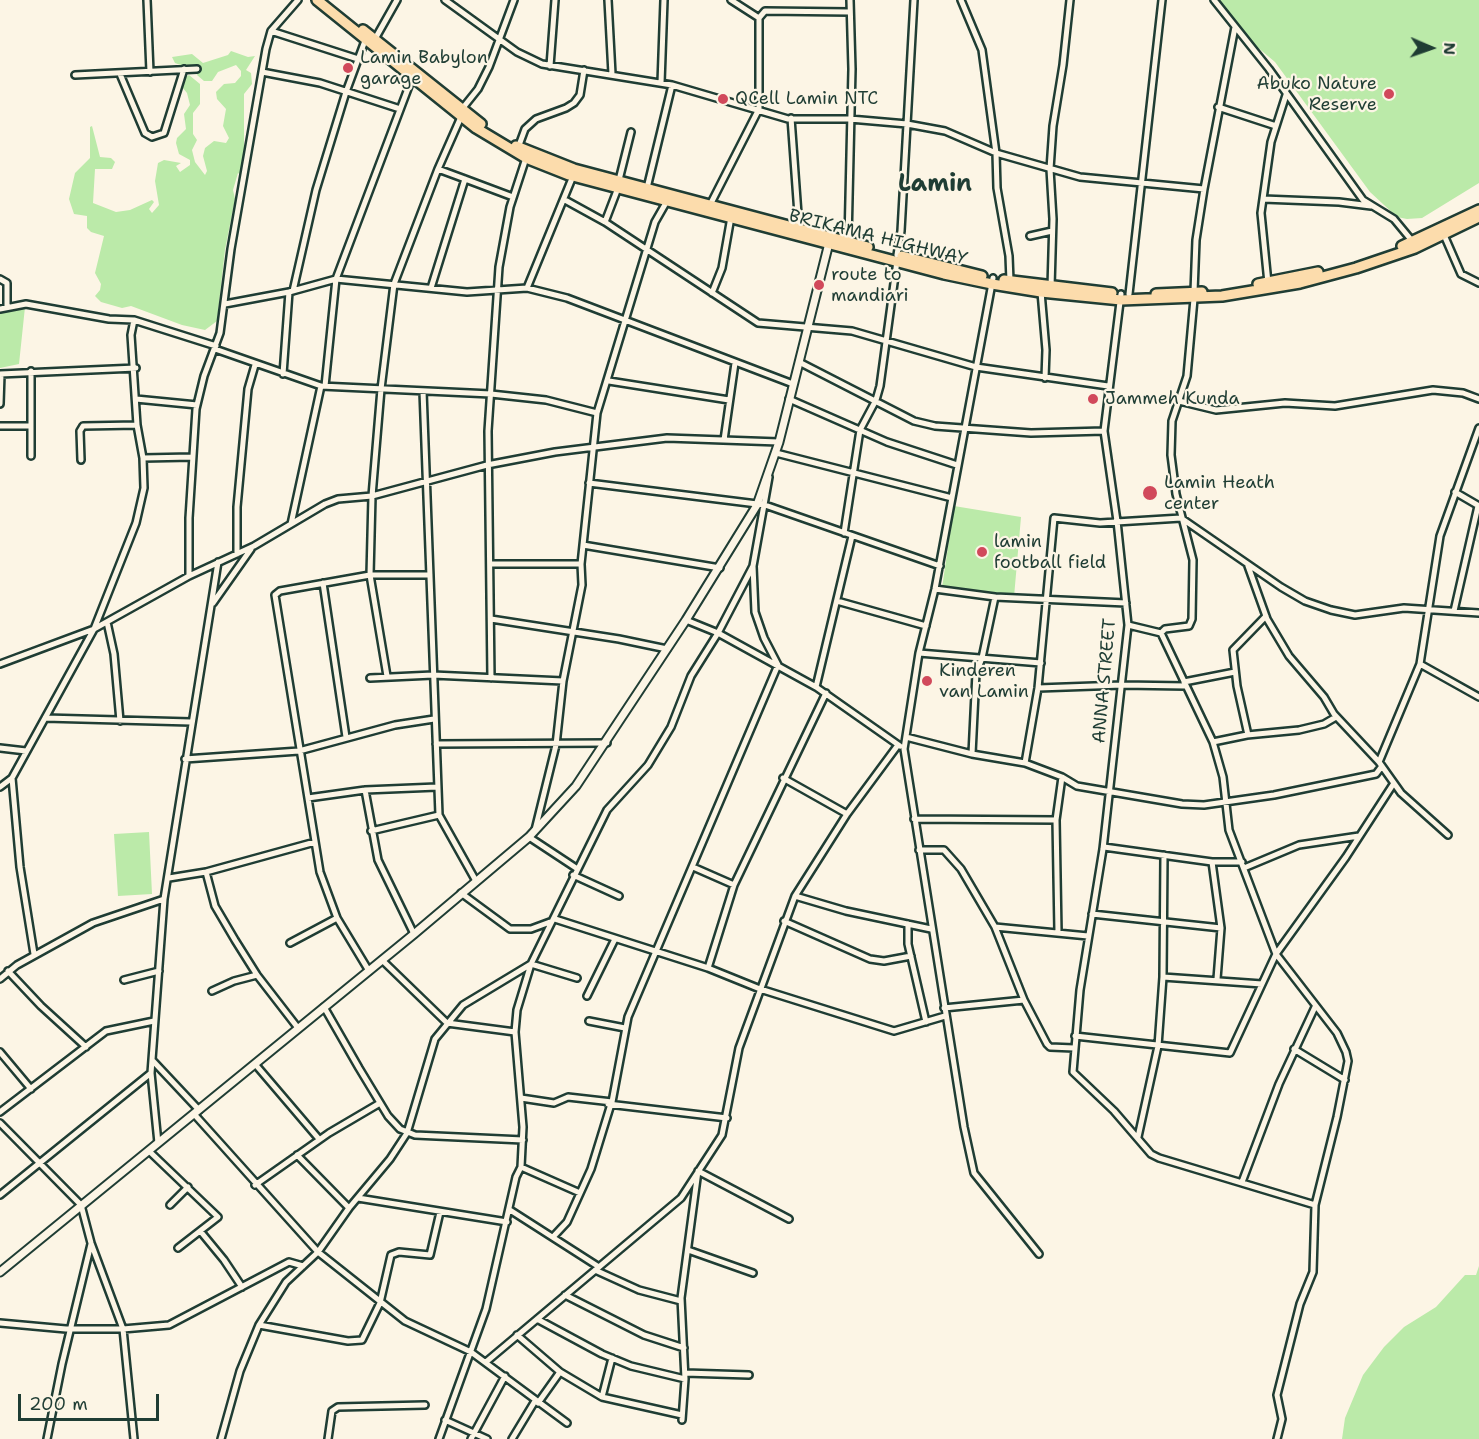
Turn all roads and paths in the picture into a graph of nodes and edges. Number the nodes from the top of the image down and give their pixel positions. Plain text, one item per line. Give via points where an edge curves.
1 (147, 0) edge
2 (298, 0) edge
3 (316, 0) edge
4 (326, 0) edge
5 (397, 0) edge
6 (445, 0) edge
7 (514, 0) edge
8 (555, 0) edge
9 (608, 0) edge
10 (664, 0) edge
11 (731, 0) edge
12 (850, 0) edge
13 (914, 0) edge
14 (961, 0) edge
15 (1070, 0) edge
16 (1162, 0) edge
17 (1214, 0) edge
18 (850, 12) junction
19 (759, 18) junction
20 (351, 25) junction
21 (1234, 27) junction
22 (272, 31) junction
23 (369, 38) junction
24 (500, 40) junction
25 (358, 59) junction
26 (550, 66) junction
27 (184, 69) junction
28 (197, 69) dead end
29 (584, 70) junction
30 (150, 72) junction
31 (262, 72) junction
32 (120, 74) junction
33 (612, 74) junction
34 (75, 75) dead end
35 (412, 78) junction
36 (661, 83) junction
37 (672, 85) junction
38 (346, 93) junction
39 (1286, 95) junction
40 (1218, 107) junction
41 (759, 109) junction
42 (400, 110) junction
43 (462, 113) junction
44 (791, 118) junction
45 (850, 119) junction
46 (907, 124) junction
47 (1276, 126) junction
48 (631, 132) dead end
49 (518, 148) junction
50 (996, 153) junction
51 (526, 158) junction
52 (438, 169) junction
53 (1050, 169) junction
54 (574, 176) junction
55 (465, 179) junction
56 (1141, 183) junction
57 (619, 184) junction
58 (647, 189) junction
59 (1204, 189) junction
60 (513, 197) junction
61 (1263, 199) junction
62 (565, 200) junction
63 (667, 201) junction
64 (710, 205) junction
65 (1374, 207) junction
66 (1479, 210) edge
67 (731, 217) junction
68 (1479, 217) edge
69 (605, 222) junction
70 (799, 228) junction
71 (1052, 231) junction
72 (1444, 235) junction
73 (1030, 236) dead end
74 (830, 240) junction
75 (848, 241) junction
76 (1414, 245) junction
77 (646, 249) junction
78 (897, 258) junction
79 (0, 279) edge
80 (336, 279) junction
81 (992, 281) junction
82 (1010, 281) junction
83 (1268, 283) junction
84 (1479, 283) edge
85 (394, 284) junction
86 (1051, 287) junction
87 (431, 288) junction
88 (527, 288) junction
89 (498, 291) junction
90 (291, 292) junction
91 (1041, 292) junction
92 (712, 293) junction
93 (1194, 295) junction
94 (1124, 296) junction
95 (225, 304) junction
96 (7, 307) junction
97 (0, 309) edge
98 (626, 319) junction
99 (134, 320) junction
100 (809, 326) junction
101 (887, 342) junction
102 (216, 347) junction
103 (799, 362) junction
104 (735, 363) junction
105 (255, 364) junction
106 (976, 367) junction
107 (135, 368) junction
108 (31, 371) junction
109 (1, 374) edge
110 (283, 374) junction
111 (1045, 378) junction
112 (609, 381) junction
113 (793, 384) junction
114 (323, 386) junction
115 (1108, 386) junction
116 (381, 389) junction
117 (423, 391) junction
118 (491, 394) junction
119 (136, 399) junction
120 (789, 399) junction
121 (1479, 399) edge
122 (729, 400) junction
123 (876, 400) junction
124 (1179, 400) junction
125 (0, 404) edge
126 (197, 405) junction
127 (597, 413) junction
128 (137, 425) junction
129 (0, 426) edge
130 (31, 426) junction
131 (966, 428) junction
132 (1479, 428) edge
133 (860, 430) junction
134 (1104, 431) junction
135 (724, 440) junction
136 (779, 442) junction
137 (592, 448) junction
138 (776, 453) junction
139 (31, 456) dead end
140 (192, 457) junction
141 (143, 458) junction
142 (81, 460) dead end
143 (487, 465) junction
144 (957, 465) junction
145 (853, 472) junction
146 (428, 480) junction
147 (589, 483) junction
148 (1455, 492) junction
149 (372, 496) junction
150 (952, 498) junction
151 (761, 505) junction
152 (1478, 506) edge
153 (1181, 518) junction
154 (1117, 521) junction
155 (291, 524) junction
156 (844, 533) junction
157 (852, 536) junction
158 (583, 545) junction
159 (254, 546) junction
160 (237, 554) junction
161 (218, 562) junction
162 (491, 564) junction
163 (581, 564) junction
164 (753, 566) junction
165 (940, 566) junction
166 (1248, 566) junction
167 (720, 567) junction
168 (370, 575) junction
169 (430, 575) junction
170 (189, 576) junction
171 (323, 583) junction
172 (935, 589) junction
173 (995, 597) junction
174 (1046, 600) junction
175 (837, 601) junction
176 (1126, 603) junction
177 (210, 607) junction
178 (1430, 608) junction
179 (1454, 611) junction
180 (1479, 613) edge
181 (1266, 616) junction
182 (491, 619) junction
183 (686, 620) junction
184 (107, 622) junction
185 (1128, 625) junction
186 (926, 626) junction
187 (94, 629) junction
188 (573, 632) junction
189 (718, 633) junction
190 (1161, 633) junction
191 (667, 650) junction
192 (919, 653) junction
193 (982, 658) junction
194 (1041, 663) junction
195 (0, 664) edge
196 (1420, 664) junction
197 (778, 665) junction
198 (1235, 672) junction
199 (433, 675) junction
200 (387, 676) junction
201 (370, 678) dead end
202 (491, 678) junction
203 (563, 681) junction
204 (1185, 684) junction
205 (1122, 685) junction
206 (816, 687) junction
207 (1038, 688) junction
208 (826, 693) junction
209 (1479, 697) edge
210 (1336, 717) junction
211 (45, 718) junction
212 (434, 719) junction
213 (120, 721) junction
214 (191, 722) junction
215 (1248, 735) junction
216 (346, 737) junction
217 (906, 737) junction
218 (606, 742) junction
219 (1213, 742) junction
220 (436, 744) junction
221 (556, 745) junction
222 (901, 747) junction
223 (0, 748) edge
224 (26, 751) junction
225 (299, 751) junction
226 (972, 754) junction
227 (185, 759) junction
228 (1025, 763) junction
229 (1380, 764) junction
230 (1062, 777) junction
231 (12, 778) junction
232 (783, 778) junction
233 (1394, 783) junction
234 (0, 787) edge
235 (437, 787) junction
236 (365, 790) junction
237 (1110, 790) junction
238 (308, 798) junction
239 (1226, 803) junction
240 (848, 814) junction
241 (439, 815) junction
242 (914, 819) junction
243 (1056, 820) junction
244 (371, 831) junction
245 (532, 834) junction
246 (1449, 835) dead end
247 (1359, 836) junction
248 (315, 842) junction
249 (1104, 847) junction
250 (919, 850) junction
251 (1164, 855) junction
252 (1212, 862) junction
253 (1243, 865) junction
254 (693, 867) junction
255 (576, 868) junction
256 (206, 872) junction
257 (573, 875) junction
258 (169, 878) junction
259 (476, 881) junction
260 (734, 885) junction
261 (461, 893) junction
262 (619, 896) dead end
263 (795, 896) junction
264 (164, 899) junction
265 (1092, 914) junction
266 (337, 918) junction
267 (552, 921) junction
268 (784, 921) junction
269 (1163, 921) junction
270 (908, 924) junction
271 (995, 927) junction
272 (1221, 928) junction
273 (931, 929) junction
274 (1058, 932) junction
275 (414, 934) junction
276 (1088, 936) junction
277 (615, 939) junction
278 (290, 943) dead end
279 (655, 952) junction
280 (34, 954) junction
281 (1276, 954) junction
282 (911, 956) junction
283 (382, 960) junction
284 (531, 963) junction
285 (708, 968) junction
286 (159, 971) junction
287 (369, 971) junction
288 (3, 973) edge
289 (256, 975) junction
290 (1163, 977) junction
291 (577, 978) dead end
292 (1217, 979) junction
293 (124, 980) dead end
294 (1262, 984) junction
295 (760, 989) junction
296 (212, 991) dead end
297 (587, 996) dead end
298 (1024, 1000) junction
299 (324, 1007) junction
300 (1315, 1007) junction
301 (944, 1008) junction
302 (945, 1016) junction
303 (154, 1021) junction
304 (589, 1022) dead end
305 (926, 1022) junction
306 (447, 1023) junction
307 (298, 1028) junction
308 (625, 1028) junction
309 (514, 1032) junction
310 (1075, 1036) junction
311 (1158, 1046) junction
312 (86, 1047) junction
313 (1074, 1048) junction
314 (1294, 1049) junction
315 (0, 1052) edge
316 (153, 1061) junction
317 (255, 1064) junction
318 (152, 1073) junction
319 (1345, 1080) junction
320 (31, 1089) junction
321 (521, 1098) junction
322 (380, 1103) junction
323 (610, 1104) junction
324 (0, 1112) edge
325 (196, 1112) junction
326 (727, 1118) junction
327 (0, 1123) edge
328 (407, 1133) junction
329 (1138, 1137) junction
330 (319, 1139) junction
331 (523, 1140) junction
332 (158, 1143) junction
333 (149, 1151) junction
334 (297, 1155) junction
335 (37, 1162) junction
336 (521, 1167) junction
337 (698, 1171) junction
338 (1242, 1182) junction
339 (255, 1185) junction
340 (188, 1187) junction
341 (580, 1192) junction
342 (0, 1195) edge
343 (358, 1198) junction
344 (81, 1205) junction
345 (170, 1205) dead end
346 (1315, 1205) junction
347 (349, 1208) junction
348 (510, 1210) junction
349 (441, 1212) junction
350 (789, 1219) dead end
351 (507, 1222) junction
352 (201, 1232) junction
353 (553, 1237) junction
354 (91, 1243) junction
355 (178, 1248) dead end
356 (688, 1251) junction
357 (318, 1252) junction
358 (1040, 1254) dead end
359 (303, 1266) junction
360 (597, 1269) junction
361 (0, 1272) edge
362 (753, 1273) dead end
363 (242, 1287) junction
364 (565, 1295) junction
365 (681, 1301) junction
366 (380, 1303) junction
367 (537, 1319) junction
368 (0, 1323) edge
369 (259, 1325) junction
370 (70, 1329) junction
371 (123, 1329) junction
372 (518, 1335) junction
373 (684, 1348) junction
374 (471, 1352) junction
375 (612, 1358) junction
376 (486, 1362) junction
377 (560, 1372) junction
378 (749, 1375) dead end
379 (505, 1376) junction
380 (685, 1376) junction
381 (602, 1397) junction
382 (537, 1402) junction
383 (425, 1405) dead end
384 (445, 1420) junction
385 (567, 1423) dead end
386 (472, 1436) edge
387 (47, 1439) edge
388 (134, 1439) edge
389 (220, 1439) edge
390 (328, 1439) edge
391 (439, 1439) edge
392 (487, 1439) edge
393 (512, 1439) edge
394 (1277, 1439) edge

1 - 30 street
2 - 22 street
3 - 20 highway, BRIKAMA HIGHWAY
4 - 20 highway, BRIKAMA HIGHWAY
5 - 23 street
6 - 24 street
7 - 24 street
8 - 26 street
9 - 33 street
10 - 36 street
11 - 19 street
12 - 18 street
13 - 46 street
14 - 50 street via 981,50
15 - 53 street
16 - 56 street, ANNA STREET
17 - 21 street
18 - 19 street via 765,11
18 - 45 street
19 - 41 street
20 - 23 highway, BRIKAMA HIGHWAY
21 - 39 street
21 - 40 street
22 - 25 street
22 - 31 street
23 - 25 street
23 - 35 highway, BRIKAMA HIGHWAY
23 - 43 highway, BRIKAMA HIGHWAY
24 - 26 street
24 - 43 street via 478,89
25 - 38 street
26 - 29 street
27 - 28 street
27 - 30 street
27 - 32 street via 164,133 152,137 145,133
29 - 33 street
29 - 49 street via 580,94 574,102 536,119 525,129
30 - 32 street
31 - 38 street via 320,83
31 - 95 street
32 - 34 street
33 - 36 street
35 - 42 street
35 - 43 highway, BRIKAMA HIGHWAY
36 - 37 street
37 - 41 street
37 - 58 street
38 - 42 street
38 - 90 street via 316,190
39 - 47 street
39 - 65 street via 1363,200
40 - 47 street
40 - 59 street
41 - 44 street
41 - 64 street
42 - 80 street
43 - 49 highway, BRIKAMA HIGHWAY
43 - 51 highway, BRIKAMA HIGHWAY
43 - 52 street
44 - 45 street
44 - 70 street
45 - 46 street
45 - 75 street
46 - 50 street via 945,131
46 - 78 street
47 - 61 street
48 - 57 street
49 - 57 highway, BRIKAMA HIGHWAY
50 - 53 street
50 - 82 street
51 - 54 highway, BRIKAMA HIGHWAY
51 - 60 street
52 - 55 street
52 - 85 street
53 - 56 street via 1080,177
53 - 71 street
54 - 57 highway, BRIKAMA HIGHWAY
54 - 62 street
55 - 60 street
55 - 87 street
56 - 59 street
56 - 94 street, ANNA STREET
57 - 58 highway, BRIKAMA HIGHWAY
57 - 63 highway, BRIKAMA HIGHWAY
57 - 69 street
58 - 64 highway, BRIKAMA HIGHWAY
59 - 93 street via 1196,240
60 - 89 street
61 - 65 street
61 - 83 street via 1262,236
62 - 69 street
62 - 88 street
63 - 67 highway, BRIKAMA HIGHWAY
63 - 77 street
64 - 70 highway, BRIKAMA HIGHWAY
65 - 76 street via 1394,219
66 - 76 highway, BRIKAMA HIGHWAY
67 - 74 highway, BRIKAMA HIGHWAY
67 - 92 street via 722,268
68 - 72 highway, BRIKAMA HIGHWAY
69 - 77 street
70 - 74 highway, BRIKAMA HIGHWAY
71 - 73 street
71 - 86 street
72 - 76 highway, BRIKAMA HIGHWAY
72 - 84 street via 1461,274
74 - 75 highway, BRIKAMA HIGHWAY
74 - 78 highway, BRIKAMA HIGHWAY
74 - 100 main road
75 - 78 highway, BRIKAMA HIGHWAY
76 - 83 highway, BRIKAMA HIGHWAY
76 - 93 highway, BRIKAMA HIGHWAY via 1300,283
77 - 92 street
77 - 98 street
78 - 81 highway, BRIKAMA HIGHWAY
78 - 101 street
79 - 96 street via 7,283
80 - 85 street
80 - 90 street
80 - 114 street
81 - 82 highway, BRIKAMA HIGHWAY
81 - 91 highway, BRIKAMA HIGHWAY
81 - 106 street
82 - 86 highway, BRIKAMA HIGHWAY
83 - 93 highway, BRIKAMA HIGHWAY
85 - 87 street
85 - 116 street
86 - 94 highway, BRIKAMA HIGHWAY
87 - 89 street
88 - 89 street
88 - 98 street
89 - 118 street
90 - 95 street
90 - 110 street
91 - 94 highway, BRIKAMA HIGHWAY
91 - 111 street
92 - 100 street via 758,322
93 - 94 highway, BRIKAMA HIGHWAY
93 - 124 street via 1187,376
94 - 115 street, ANNA STREET
95 - 102 street
96 - 97 street
96 - 99 street via 26,304
98 - 104 street
98 - 112 street
99 - 102 street
99 - 107 street via 131,335
100 - 101 street via 852,331
100 - 103 main road
101 - 106 street
101 - 123 street
102 - 105 street
102 - 126 street
103 - 113 main road
103 - 123 street
104 - 113 street
104 - 122 street
105 - 110 street
105 - 160 street via 248,389 237,507
106 - 111 street
106 - 131 street
107 - 108 street
107 - 119 street
108 - 109 street
108 - 130 street
109 - 125 street
110 - 114 street
111 - 115 street
112 - 122 street
112 - 127 street
113 - 120 main road
114 - 116 street
114 - 155 street
115 - 134 street, ANNA STREET
116 - 117 street
116 - 149 street
117 - 118 street
117 - 146 street
118 - 127 street via 546,400
118 - 143 street
119 - 126 street
119 - 128 street
120 - 133 street
120 - 136 main road
121 - 124 street via 1433,390 1335,406 1285,403 1215,410
122 - 135 street
123 - 131 street via 915,420
123 - 133 street
124 - 153 street via 1172,421 1171,455
126 - 140 street
127 - 137 street
128 - 141 street
128 - 142 street via 83,426
129 - 130 street
130 - 139 street
131 - 134 street via 1030,433
131 - 144 street
132 - 148 street
133 - 144 street
133 - 145 street
134 - 154 street, ANNA STREET
135 - 136 street
135 - 137 street via 667,438
136 - 138 main road
137 - 143 street
137 - 147 street
138 - 145 street
138 - 151 main road
140 - 141 street
140 - 170 street
141 - 187 street via 144,488 136,523
143 - 146 street
143 - 162 street
144 - 150 street
145 - 150 street
145 - 156 street
146 - 149 street
146 - 169 street
147 - 151 street
147 - 158 street
148 - 152 street
148 - 178 street via 1440,536
149 - 155 street via 338,499
149 - 168 street
150 - 165 street
151 - 156 street
151 - 164 street
151 - 167 main road
152 - 179 street
153 - 154 street
153 - 166 street
153 - 190 street via 1193,560 1192,620 1189,626 1165,628
154 - 174 street via 1054,518
154 - 176 street, ANNA STREET
155 - 159 street
156 - 157 street
157 - 165 street
157 - 175 street
158 - 163 street
158 - 167 street
159 - 160 street
159 - 177 street
160 - 161 street
161 - 170 street
161 - 177 street
162 - 163 street
162 - 182 street
163 - 188 street via 582,585
164 - 189 street
164 - 197 street via 755,612
165 - 172 street
166 - 178 street via 1305,601 1331,610 1355,615
166 - 181 street
167 - 183 main road
168 - 169 street
168 - 171 street
168 - 200 street
169 - 199 street
170 - 184 street
171 - 216 street
171 - 225 street via 275,595
172 - 173 street
172 - 186 street
173 - 174 street
173 - 193 street
174 - 176 street
174 - 194 street
175 - 186 street
175 - 206 street
176 - 185 street, ANNA STREET
177 - 214 street
178 - 179 street
178 - 196 street
179 - 180 street
181 - 198 street via 1233,650
181 - 210 street via 1276,638
182 - 188 street
182 - 202 street
183 - 189 street
183 - 191 main road
184 - 187 street
184 - 213 street
185 - 190 street
185 - 205 street, ANNA STREET
186 - 192 street
187 - 195 street
187 - 211 street
188 - 191 street
188 - 203 street
189 - 197 street
189 - 255 street via 692,676 671,727 648,765 607,810
190 - 204 street
191 - 218 main road
192 - 193 street
192 - 217 street
193 - 194 street
193 - 226 street via 976,673
194 - 207 street
196 - 209 street
196 - 229 street
197 - 206 street
197 - 254 street
198 - 204 street
198 - 215 street
199 - 200 street
199 - 202 street
199 - 212 street
200 - 201 street
202 - 203 street
203 - 221 street
204 - 205 street
204 - 219 street
205 - 207 street
205 - 237 street, ANNA STREET
206 - 208 street
207 - 228 street
208 - 222 street
208 - 232 street
210 - 215 street via 1299,730
210 - 229 street
211 - 213 street
211 - 224 street
212 - 216 street
212 - 220 street
213 - 214 street
214 - 227 street
215 - 219 street
216 - 225 street
217 - 222 street
217 - 226 street
218 - 221 street
218 - 245 main road via 571,792
219 - 239 street
220 - 221 street
220 - 235 street
221 - 245 street
222 - 240 street
222 - 242 street
223 - 224 street
224 - 231 street
225 - 227 street
225 - 238 street
226 - 228 street
227 - 258 street
228 - 230 street
229 - 233 street
229 - 239 street via 1376,774
230 - 237 street via 1077,786
230 - 243 street
231 - 234 street
231 - 280 street via 25,910
232 - 240 street
232 - 260 street
233 - 246 street
233 - 247 street
235 - 236 street
235 - 241 street
236 - 238 street
236 - 244 street
237 - 239 street via 1171,803
237 - 249 street, ANNA STREET
238 - 248 street
239 - 253 street via 1229,830
240 - 263 street
241 - 244 street
241 - 259 street
242 - 243 street
242 - 250 street
243 - 274 street
244 - 275 street via 378,860
245 - 255 street
245 - 259 main road
247 - 253 street via 1299,845
247 - 281 street
248 - 256 street
248 - 266 street via 320,872
249 - 251 street
249 - 265 street, ANNA STREET
250 - 271 street via 944,850 961,869
250 - 273 street
251 - 252 street
251 - 269 street
252 - 253 street
252 - 272 street
253 - 281 street
254 - 260 street
254 - 279 street
255 - 257 street
256 - 258 street
256 - 289 street via 215,906
257 - 262 street
257 - 267 street
258 - 264 street
259 - 261 main road
260 - 285 street
261 - 267 street via 510,928 531,929
261 - 275 main road
263 - 268 street
263 - 270 street
264 - 280 street via 93,923
264 - 286 street
265 - 269 street
265 - 276 street, ANNA STREET
266 - 278 street
266 - 287 street
267 - 277 street
267 - 284 street
268 - 282 street via 870,959 884,961
268 - 295 street
269 - 272 street
269 - 290 street
270 - 273 street
270 - 282 street
271 - 274 street
271 - 298 street
272 - 292 street
273 - 301 street
274 - 276 street
275 - 283 main road
276 - 310 street, ANNA STREET
277 - 279 street
277 - 297 street
279 - 285 street
279 - 308 street
280 - 288 street
281 - 294 street
281 - 300 street
282 - 305 street
283 - 287 main road
283 - 306 street
284 - 291 street
284 - 306 street via 463,1005
284 - 309 street
285 - 295 street
286 - 293 street
286 - 303 street
287 - 299 main road
288 - 312 street
289 - 296 street
289 - 307 street
290 - 292 street
290 - 311 street
292 - 294 street
294 - 311 street via 1230,1053
295 - 305 street via 894,1031
295 - 326 street via 739,1048
298 - 301 street
298 - 313 street via 1050,1047
299 - 307 main road
299 - 322 street
300 - 314 street
300 - 319 street via 1342,1042 1348,1061
301 - 302 street
302 - 305 street
302 - 358 street via 975,1173
303 - 312 street via 106,1031
303 - 316 street
304 - 308 street
306 - 309 street
306 - 328 street via 429,1055
307 - 317 main road
308 - 323 street
309 - 321 street
310 - 311 street
310 - 313 street, ANNA STREET
311 - 329 street
312 - 320 street
313 - 329 street, ANNA STREET via 1073,1072
314 - 319 street
314 - 338 street
315 - 320 street
316 - 318 street
316 - 325 street
317 - 325 main road
317 - 330 street
318 - 332 street
318 - 335 street
319 - 346 street
320 - 324 street
321 - 323 street via 554,1103 568,1097
321 - 331 street
322 - 328 street
322 - 330 street
323 - 326 street
323 - 341 street
325 - 332 main road
325 - 339 street
326 - 337 street via 722,1135
327 - 335 street
328 - 331 street
328 - 343 street via 380,1174
329 - 338 street via 1151,1154 1166,1162
330 - 334 street
331 - 336 street
332 - 333 main road
333 - 340 street
333 - 344 main road
334 - 339 street
334 - 347 street
335 - 342 street
335 - 344 street
336 - 341 street
336 - 348 street
337 - 350 street
337 - 356 street
337 - 360 street via 681,1198
338 - 346 street
339 - 357 street
340 - 345 street
340 - 352 street via 218,1217
341 - 353 street via 567,1222
343 - 347 street
343 - 349 street
344 - 354 street
344 - 361 main road
346 - 394 street via 1314,1272 1300,1304 1276,1395 1282,1419
347 - 357 street
348 - 351 street
348 - 353 street
349 - 351 street
349 - 366 street via 430,1255 391,1255
351 - 374 street
352 - 355 street
352 - 363 street
353 - 360 street
354 - 370 street
354 - 371 street
356 - 362 street
356 - 365 street
357 - 359 street
357 - 366 street
359 - 363 street via 289,1262
359 - 369 street via 286,1282
360 - 364 street
360 - 365 street via 639,1290
363 - 371 street via 169,1325
364 - 367 street
364 - 373 street via 644,1335
365 - 373 street
366 - 369 street via 360,1341
366 - 374 street via 429,1334
367 - 372 street
367 - 375 street
368 - 370 street
369 - 389 street via 240,1371
370 - 371 street
370 - 387 street
371 - 388 street
372 - 376 street
372 - 377 street
373 - 380 street
374 - 376 street
374 - 384 street
375 - 380 street via 631,1366
375 - 381 street
376 - 379 street
377 - 381 street
377 - 382 street
378 - 380 street
379 - 382 street
379 - 386 street
380 - 381 street via 682,1418
382 - 385 street
382 - 393 street
383 - 390 street via 338,1407 333,1411
384 - 386 street
384 - 391 street
386 - 392 street

